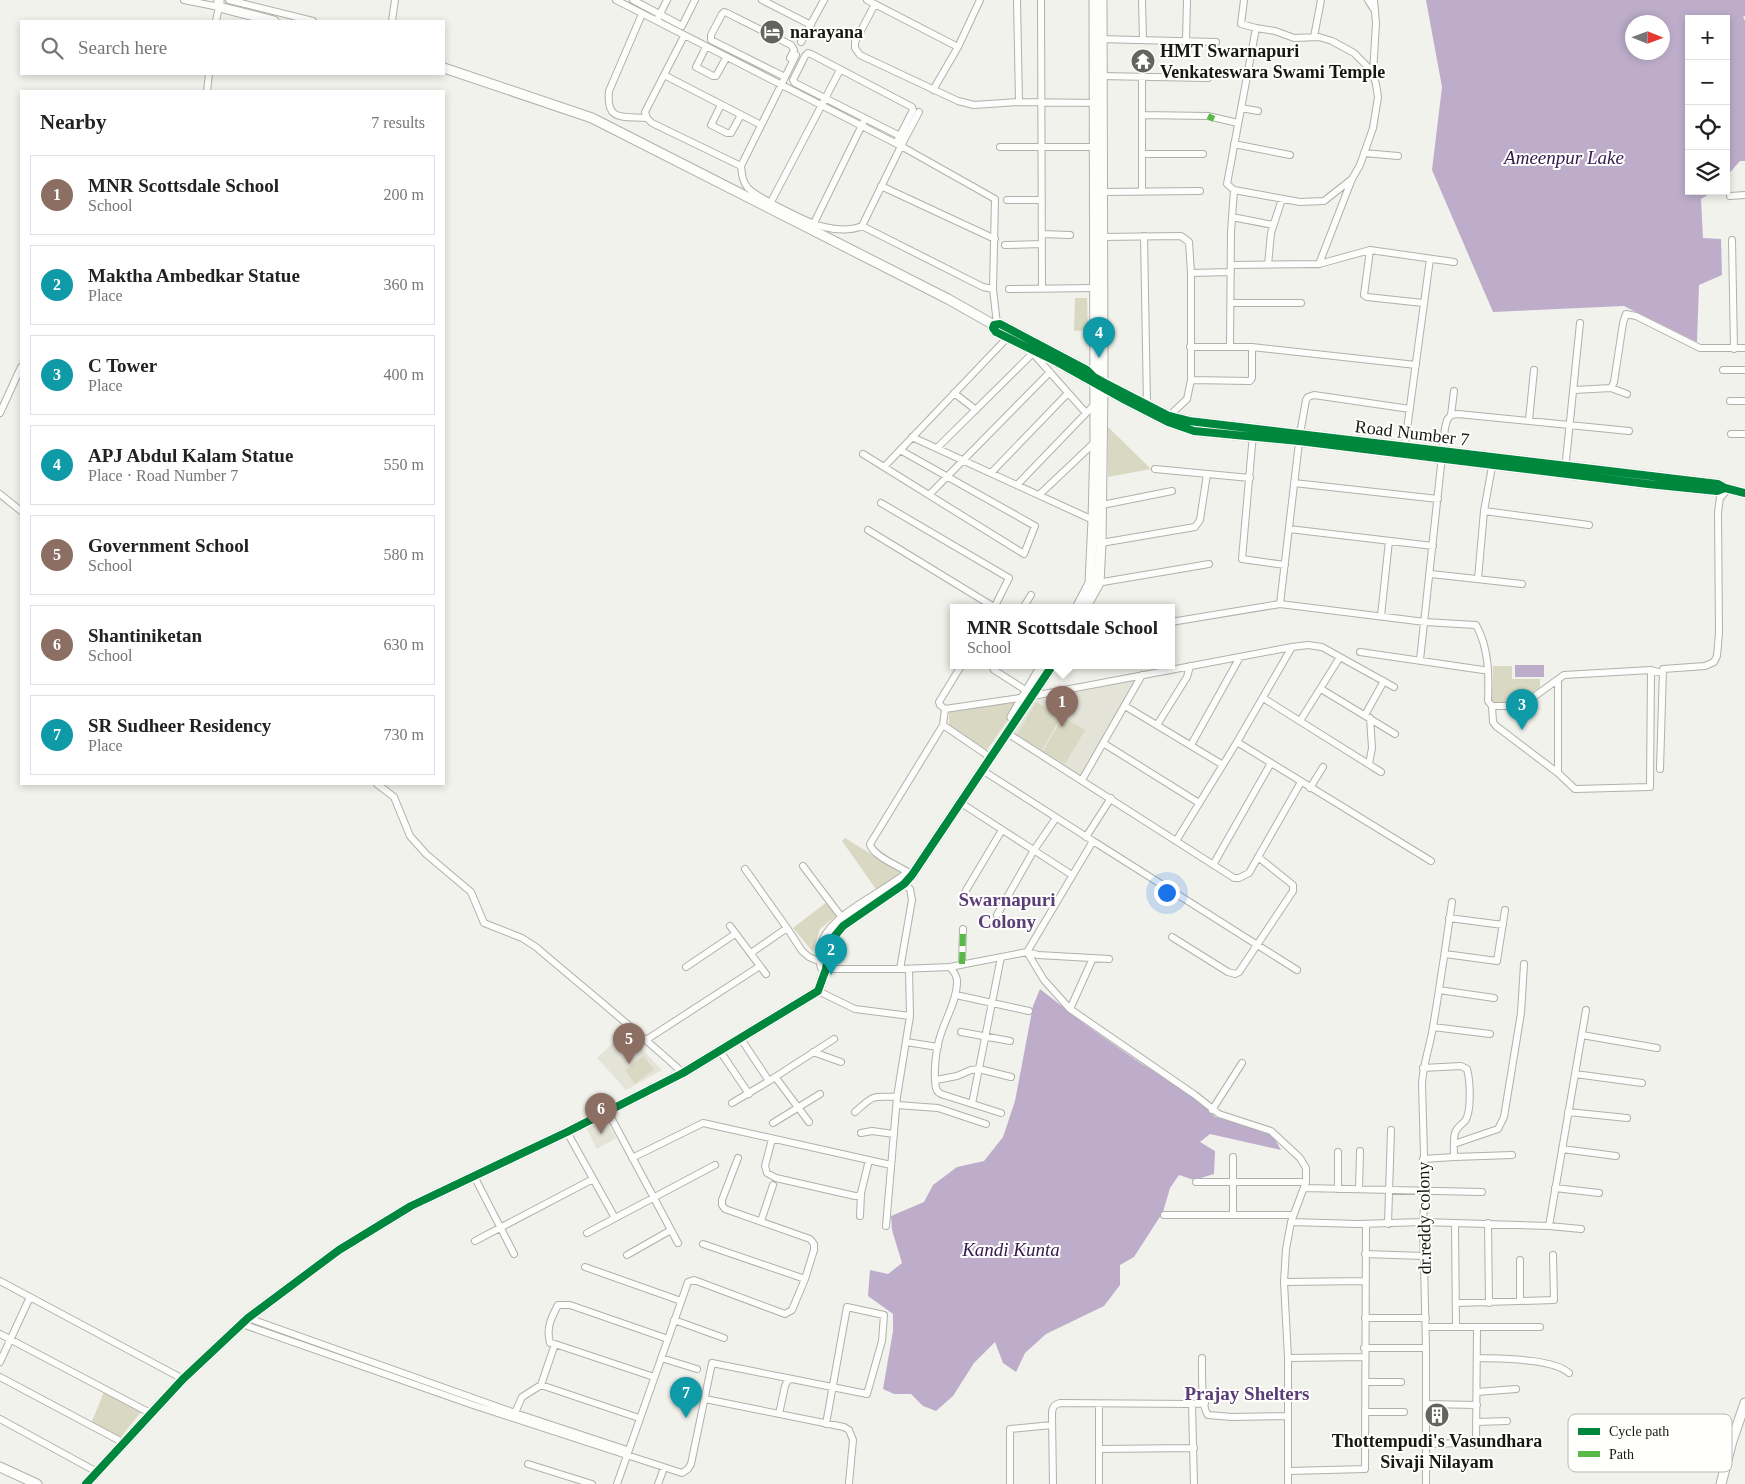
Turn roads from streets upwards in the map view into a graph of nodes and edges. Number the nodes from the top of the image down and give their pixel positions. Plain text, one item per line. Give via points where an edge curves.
1 (184, 0) edge
2 (229, 0) edge
3 (395, 0) edge
4 (616, 0) edge
5 (633, 0) edge
6 (667, 0) edge
7 (695, 0) edge
8 (762, 0) edge
9 (824, 0) edge
10 (867, 0) edge
11 (1017, 0) edge
12 (1041, 0) edge
13 (1094, 0) edge
14 (1102, 0) edge
15 (1142, 0) edge
16 (1187, 0) edge
17 (1244, 0) edge
18 (1321, 0) edge
19 (1368, 0) edge
20 (1374, 0) edge
21 (977, 1) edge
22 (219, 3) edge
23 (875, 4) junction
24 (1375, 12) junction
25 (642, 14) junction
26 (660, 14) junction
27 (216, 20) edge
28 (271, 20) edge
29 (309, 20) edge
30 (392, 20) edge
31 (657, 22) junction
32 (811, 25) junction
33 (682, 26) junction
34 (1256, 28) junction
35 (681, 35) junction
36 (1314, 37) junction
37 (1098, 39) junction
38 (1143, 40) junction
39 (1186, 41) junction
40 (801, 42) dead end
41 (1216, 42) dead end
42 (706, 47) junction
43 (958, 47) junction
44 (796, 55) dead end
45 (726, 58) junction
46 (749, 59) junction
47 (745, 67) junction
48 (445, 68) edge
49 (840, 70) junction
50 (1373, 74) junction
51 (209, 75) edge
52 (781, 75) junction
53 (664, 76) junction
54 (1098, 76) junction
55 (1142, 76) junction
56 (1208, 78) dead end
57 (779, 84) junction
58 (207, 90) edge
59 (933, 90) junction
60 (826, 98) junction
61 (1018, 102) junction
62 (1042, 102) junction
63 (1098, 103) junction
64 (722, 105) junction
65 (822, 106) junction
66 (1241, 108) junction
67 (1258, 111) dead end
68 (919, 112) dead end
69 (740, 115) junction
70 (1143, 115) junction
71 (647, 118) junction
72 (865, 118) junction
73 (1238, 123) junction
74 (761, 125) junction
75 (862, 126) junction
76 (900, 136) junction
77 (898, 144) junction
78 (1234, 144) junction
79 (1042, 146) junction
80 (1000, 147) dead end
81 (1098, 147) junction
82 (1364, 153) junction
83 (1143, 154) junction
84 (1204, 154) dead end
85 (1290, 155) dead end
86 (1398, 156) dead end
87 (741, 166) junction
88 (1352, 179) junction
89 (881, 186) junction
90 (1234, 190) junction
91 (1200, 191) dead end
92 (1102, 192) junction
93 (1142, 192) junction
94 (1745, 195) edge
95 (1730, 196) dead end
96 (1282, 199) junction
97 (1007, 200) dead end
98 (1042, 200) junction
99 (772, 202) junction
100 (1232, 216) junction
101 (814, 224) junction
102 (1274, 225) junction
103 (862, 226) junction
104 (1042, 234) junction
105 (1070, 235) dead end
106 (1098, 236) junction
107 (1144, 236) junction
108 (995, 239) junction
109 (1732, 240) dead end
110 (1042, 244) junction
111 (1005, 245) dead end
112 (1370, 250) junction
113 (1430, 259) junction
114 (1454, 262) dead end
115 (1319, 264) junction
116 (1268, 265) junction
117 (1231, 269) junction
118 (1191, 273) junction
119 (1009, 288) dead end
120 (1042, 288) junction
121 (1094, 288) junction
122 (993, 289) junction
123 (1231, 303) junction
124 (1301, 303) dead end
125 (1423, 303) junction
126 (1580, 323) dead end
127 (996, 324) junction
128 (1008, 337) junction
129 (1230, 346) junction
130 (1190, 347) junction
131 (1252, 347) junction
132 (1745, 348) edge
133 (1734, 349) junction
134 (1030, 351) junction
135 (1416, 365) junction
136 (20, 369) edge
137 (1534, 370) dead end
138 (1723, 370) dead end
139 (1745, 370) edge
140 (1050, 372) junction
141 (1191, 380) junction
142 (1099, 383) junction
143 (1611, 388) junction
144 (1574, 390) junction
145 (1454, 391) dead end
146 (1068, 392) junction
147 (954, 393) junction
148 (1627, 394) dead end
149 (1730, 401) dead end
150 (1745, 401) edge
151 (1094, 405) junction
152 (1146, 407) junction
153 (1410, 408) junction
154 (976, 410) junction
155 (0, 413) edge
156 (1086, 413) junction
157 (1451, 416) junction
158 (1167, 418) junction
159 (1529, 420) junction
160 (1570, 424) junction
161 (1629, 430) dead end
162 (1253, 433) junction
163 (1732, 434) dead end
164 (1745, 434) edge
165 (912, 437) junction
166 (1299, 438) junction
167 (1095, 442) junction
168 (937, 448) junction
169 (900, 450) junction
170 (1404, 451) junction
171 (863, 454) dead end
172 (1443, 456) junction
173 (963, 460) junction
174 (1493, 461) junction
175 (884, 467) junction
176 (1155, 469) dead end
177 (1565, 470) junction
178 (991, 473) junction
179 (1206, 474) junction
180 (947, 477) junction
181 (1250, 478) junction
182 (1294, 482) junction
183 (1017, 485) junction
184 (1726, 489) junction
185 (1172, 491) dead end
186 (1745, 493) edge
187 (0, 494) edge
188 (929, 495) junction
189 (1039, 495) junction
190 (1438, 499) junction
191 (881, 503) dead end
192 (1097, 506) junction
193 (20, 510) edge
194 (1484, 511) junction
195 (1093, 520) junction
196 (1589, 525) dead end
197 (1289, 529) junction
198 (868, 530) dead end
199 (1389, 541) junction
200 (1100, 543) junction
201 (1433, 546) junction
202 (1209, 564) dead end
203 (1285, 565) junction
204 (1430, 574) junction
205 (1478, 579) junction
206 (1095, 583) junction
207 (1522, 584) dead end
208 (1031, 595) dead end
209 (988, 604) edge
210 (996, 604) edge
211 (1025, 604) edge
212 (1080, 604) edge
213 (1087, 604) edge
214 (1280, 604) junction
215 (1380, 616) junction
216 (1175, 621) edge
217 (1425, 622) junction
218 (1292, 647) junction
219 (1360, 652) dead end
220 (1240, 657) junction
221 (1340, 657) junction
222 (1420, 660) junction
223 (1190, 666) junction
224 (1175, 668) edge
225 (959, 669) edge
226 (994, 669) edge
227 (1041, 669) edge
228 (1050, 669) edge
229 (1172, 669) edge
230 (1483, 670) dead end
231 (1651, 670) junction
232 (1662, 673) junction
233 (1142, 675) junction
234 (1384, 681) junction
235 (1558, 681) junction
236 (1394, 687) dead end
237 (1321, 689) junction
238 (1028, 695) junction
239 (1263, 698) junction
240 (1125, 706) junction
241 (1492, 706) junction
242 (945, 709) junction
243 (1368, 717) junction
244 (1300, 721) junction
245 (943, 725) junction
246 (1158, 725) junction
247 (1007, 733) junction
248 (1394, 734) dead end
249 (1237, 742) junction
250 (1103, 743) junction
251 (1191, 745) junction
252 (987, 755) junction
253 (1271, 763) junction
254 (1223, 764) junction
255 (1369, 764) junction
256 (1323, 767) dead end
257 (1660, 769) dead end
258 (982, 770) junction
259 (1381, 772) dead end
260 (1558, 774) junction
261 (1082, 780) junction
262 (1301, 782) junction
263 (378, 785) edge
264 (1310, 788) junction
265 (1111, 798) junction
266 (961, 803) junction
267 (1199, 803) junction
268 (1056, 818) junction
269 (1002, 830) junction
270 (1086, 836) junction
271 (1093, 841) junction
272 (1176, 841) junction
273 (1034, 850) junction
274 (1258, 857) junction
275 (1431, 861) dead end
276 (1213, 865) junction
277 (803, 866) dead end
278 (745, 869) dead end
279 (910, 874) junction
280 (1072, 875) junction
281 (904, 884) junction
282 (965, 892) dead end
283 (1452, 902) dead end
284 (1505, 910) dead end
285 (997, 915) dead end
286 (1449, 918) junction
287 (843, 919) junction
288 (1503, 925) junction
289 (730, 926) dead end
290 (787, 928) junction
291 (963, 929) dead end
292 (736, 934) junction
293 (1172, 937) dead end
294 (1258, 945) junction
295 (1027, 952) junction
296 (751, 953) junction
297 (1445, 954) junction
298 (1001, 957) junction
299 (1093, 958) junction
300 (1108, 959) dead end
301 (962, 964) junction
302 (1524, 964) dead end
303 (760, 966) junction
304 (950, 966) junction
305 (686, 967) dead end
306 (824, 969) junction
307 (900, 969) junction
308 (908, 969) junction
309 (1297, 970) dead end
310 (766, 974) dead end
311 (1439, 990) junction
312 (818, 991) junction
313 (956, 995) junction
314 (1494, 998) dead end
315 (992, 1004) junction
316 (1070, 1009) junction
317 (1586, 1010) dead end
318 (1029, 1011) dead end
319 (910, 1016) junction
320 (1433, 1027) junction
321 (961, 1032) dead end
322 (1490, 1034) dead end
323 (1582, 1034) junction
324 (985, 1036) junction
325 (741, 1039) junction
326 (834, 1039) dead end
327 (646, 1040) junction
328 (1010, 1041) dead end
329 (906, 1042) junction
330 (938, 1047) junction
331 (1657, 1048) dead end
332 (720, 1051) junction
333 (813, 1052) junction
334 (841, 1062) dead end
335 (1242, 1063) dead end
336 (1423, 1068) junction
337 (979, 1070) junction
338 (683, 1073) junction
339 (1575, 1074) junction
340 (1011, 1077) dead end
341 (776, 1078) junction
342 (936, 1080) junction
343 (769, 1081) junction
344 (1642, 1083) dead end
345 (749, 1094) junction
346 (820, 1094) dead end
347 (898, 1101) junction
348 (732, 1103) dead end
349 (972, 1104) junction
350 (798, 1108) junction
351 (1212, 1110) junction
352 (608, 1112) junction
353 (855, 1112) dead end
354 (1568, 1112) junction
355 (1001, 1113) dead end
356 (1627, 1118) dead end
357 (809, 1122) dead end
358 (773, 1124) dead end
359 (986, 1124) dead end
360 (1391, 1130) dead end
361 (567, 1132) junction
362 (862, 1133) dead end
363 (894, 1134) junction
364 (772, 1139) junction
365 (1454, 1144) junction
366 (1562, 1149) junction
367 (1360, 1151) dead end
368 (1338, 1152) dead end
369 (1512, 1155) dead end
370 (1616, 1156) dead end
371 (1233, 1157) dead end
372 (632, 1158) junction
373 (738, 1158) dead end
374 (1454, 1158) junction
375 (1423, 1159) junction
376 (869, 1160) junction
377 (715, 1165) dead end
378 (891, 1165) junction
379 (474, 1176) junction
380 (593, 1179) junction
381 (1196, 1182) dead end
382 (1233, 1182) junction
383 (773, 1185) dead end
384 (1305, 1185) junction
385 (1338, 1188) junction
386 (1555, 1188) junction
387 (1359, 1189) junction
388 (1389, 1189) junction
389 (1424, 1190) junction
390 (1482, 1192) dead end
391 (861, 1193) junction
392 (1599, 1193) dead end
393 (654, 1198) junction
394 (1164, 1215) dead end
395 (1233, 1215) junction
396 (860, 1216) dead end
397 (615, 1218) junction
398 (1292, 1219) junction
399 (761, 1221) junction
400 (1423, 1222) junction
401 (1455, 1223) junction
402 (1366, 1224) junction
403 (1388, 1224) junction
404 (1488, 1224) junction
405 (886, 1226) dead end
406 (1549, 1226) junction
407 (500, 1228) junction
408 (1581, 1229) dead end
409 (671, 1230) junction
410 (587, 1233) dead end
411 (475, 1241) dead end
412 (678, 1243) dead end
413 (703, 1244) dead end
414 (514, 1254) dead end
415 (1365, 1254) junction
416 (1553, 1255) dead end
417 (627, 1256) dead end
418 (1424, 1256) junction
419 (1520, 1260) dead end
420 (585, 1267) dead end
421 (805, 1279) junction
422 (0, 1281) edge
423 (1365, 1281) junction
424 (1284, 1282) junction
425 (30, 1297) junction
426 (681, 1301) junction
427 (1520, 1301) junction
428 (1489, 1303) junction
429 (1456, 1304) junction
430 (1365, 1318) junction
431 (1426, 1318) junction
432 (674, 1320) junction
433 (245, 1321) junction
434 (1426, 1327) junction
435 (1456, 1327) junction
436 (1477, 1327) junction
437 (1540, 1327) dead end
438 (0, 1334) edge
439 (724, 1338) dead end
440 (11, 1339) junction
441 (668, 1339) junction
442 (555, 1344) junction
443 (1364, 1348) junction
444 (1426, 1348) junction
445 (1364, 1357) junction
446 (661, 1358) junction
447 (1202, 1358) dead end
448 (1288, 1358) junction
449 (1477, 1358) junction
450 (0, 1362) edge
451 (697, 1369) dead end
452 (1570, 1373) dead end
453 (0, 1377) edge
454 (654, 1378) junction
455 (183, 1379) junction
456 (792, 1379) junction
457 (1365, 1382) junction
458 (1401, 1382) dead end
459 (541, 1385) junction
460 (833, 1387) junction
461 (1516, 1389) dead end
462 (1477, 1392) junction
463 (705, 1399) junction
464 (1204, 1403) junction
465 (1745, 1403) edge
466 (1099, 1404) junction
467 (1192, 1404) junction
468 (1426, 1404) junction
469 (1477, 1405) junction
470 (1365, 1412) junction
471 (1404, 1412) dead end
472 (152, 1414) junction
473 (515, 1414) junction
474 (779, 1414) junction
475 (1287, 1416) junction
476 (639, 1418) junction
477 (0, 1420) edge
478 (1508, 1421) dead end
479 (1476, 1422) junction
480 (826, 1424) junction
481 (1052, 1425) junction
482 (1732, 1441) edge
483 (124, 1443) junction
484 (1464, 1443) dead end
485 (1365, 1444) junction
486 (1396, 1444) dead end
487 (1426, 1444) junction
488 (1476, 1445) dead end
489 (1100, 1448) junction
490 (1194, 1448) junction
491 (626, 1453) junction
492 (528, 1464) dead end
493 (0, 1467) edge
494 (664, 1468) junction
495 (1288, 1471) junction
496 (0, 1472) edge
497 (97, 1472) junction
498 (573, 1481) edge
499 (849, 1483) edge
500 (25, 1484) edge
501 (37, 1484) edge
502 (86, 1484) edge
503 (592, 1484) edge
504 (616, 1484) edge
505 (658, 1484) edge
506 (1010, 1484) edge
507 (1053, 1484) edge
508 (1099, 1484) edge
509 (1194, 1484) edge
510 (1288, 1484) edge
511 (1426, 1484) edge

1 - 22 street
2 - 29 street
3 - 30 street
4 - 25 street
5 - 26 street
6 - 26 street
7 - 33 street
8 - 32 street
9 - 32 street
10 - 23 street
11 - 61 street
12 - 62 street
13 - 37 street
14 - 37 street
15 - 38 street
16 - 39 street
17 - 34 street via 1241,24
18 - 36 street
19 - 24 street
20 - 24 street
21 - 43 street
22 - 27 street
22 - 28 street
23 - 43 street
23 - 59 street via 855,48 860,55
24 - 50 street
25 - 31 street
25 - 71 street via 609,91 608,104 611,112 618,116
26 - 31 street
26 - 33 street
31 - 35 street
32 - 40 street
33 - 35 street
34 - 36 street via 1294,38
34 - 66 street
35 - 42 street
35 - 53 street
36 - 50 street via 1332,41 1354,53
37 - 38 street
37 - 54 street
38 - 39 street
39 - 41 street
42 - 45 street
42 - 45 street via 696,67 716,76
43 - 59 street
44 - 57 street
45 - 47 street
46 - 47 street
46 - 52 street
46 - 52 street via 710,38 724,12 793,47
47 - 57 street
48 - 127 street via 592,118
49 - 60 street
49 - 60 street via 808,53 793,80
49 - 76 street via 913,108
50 - 82 street via 1378,97 1373,128
51 - 58 street
52 - 57 street
53 - 64 street
53 - 71 street via 645,112
54 - 55 street
54 - 63 street
55 - 56 street
55 - 70 street
57 - 65 street
57 - 74 street
59 - 61 street via 974,104
60 - 65 street
60 - 72 street
61 - 62 street
62 - 63 street
62 - 79 street
63 - 81 street
64 - 69 street
64 - 69 street via 711,125 720,130 730,134
65 - 75 street
65 - 99 street
66 - 67 street
66 - 73 street
68 - 77 street
69 - 74 street
70 - 73 street via 1208,116
70 - 83 street
71 - 87 street
72 - 75 street
72 - 76 street
73 - 78 street
74 - 87 street
75 - 77 street
75 - 101 street
76 - 77 street
77 - 89 street
77 - 108 street via 995,199
78 - 85 street
78 - 90 street via 1227,184
79 - 80 street
79 - 81 street
79 - 98 street
81 - 92 street
81 - 106 street
82 - 86 street
82 - 88 street
83 - 84 street
83 - 93 street
87 - 99 street via 742,180 748,188
88 - 96 street via 1324,201
88 - 115 street
89 - 103 street
89 - 108 street
90 - 96 street
90 - 100 street
91 - 93 street
92 - 93 street
92 - 106 street
94 - 95 street
96 - 102 street
97 - 98 street
98 - 104 street
99 - 101 street
100 - 102 street
100 - 117 street
101 - 103 street via 838,230
102 - 116 street
103 - 122 street via 983,287
104 - 105 street
104 - 110 street
106 - 107 street
106 - 121 street
106 - 142 street
107 - 118 street via 1185,238 1189,242
107 - 152 street
108 - 122 street
109 - 133 street
110 - 111 street
110 - 120 street
112 - 113 street
112 - 115 street
112 - 125 street via 1364,295
113 - 114 street
113 - 125 street
115 - 116 street
116 - 117 street
117 - 118 street
117 - 123 street
118 - 130 street
119 - 120 street
120 - 121 street
121 - 142 street
122 - 127 street
123 - 124 street
123 - 129 street
125 - 135 street
126 - 144 street
127 - 128 street via 993,328 996,332
127 - 142 street via 1087,370
128 - 134 street
128 - 147 street
129 - 130 street
129 - 131 street
130 - 141 street
131 - 135 street
131 - 141 street via 1250,381
132 - 133 street
133 - 143 street via 1700,348 1626,314
134 - 140 street
134 - 142 street
134 - 154 street
135 - 153 street
136 - 155 street
137 - 159 street
138 - 139 street
140 - 146 street
140 - 173 street
141 - 158 street via 1187,399
142 - 151 street
142 - 152 street, Road Number 7
142 - 192 street
143 - 144 street
143 - 148 street
144 - 160 street
145 - 157 street
146 - 156 street
146 - 178 street
147 - 154 street
147 - 165 street
149 - 150 street
151 - 156 street
151 - 167 street
152 - 158 street, Road Number 7
153 - 166 street via 1311,396 1306,400
153 - 170 street
154 - 168 street
156 - 183 street
157 - 159 street
157 - 172 street via 1445,428
158 - 162 street, Road Number 7
159 - 160 street
160 - 161 street
160 - 177 street
162 - 166 street, Road Number 7
162 - 181 street
163 - 164 street
165 - 168 street
165 - 169 street
166 - 170 street, Road Number 7
166 - 182 street
167 - 189 street
167 - 192 street
168 - 173 street
169 - 175 street
169 - 180 street
170 - 172 street, Road Number 7
171 - 175 street
172 - 174 street, Road Number 7
172 - 190 street
173 - 178 street
173 - 180 street
174 - 177 street, Road Number 7
174 - 194 street
175 - 188 street
176 - 179 street
177 - 184 street, Road Number 7 via 1718,484
178 - 183 street
179 - 181 street
179 - 200 street via 1200,520 1195,527
180 - 188 street
180 - 188 street via 1035,526 1024,554
181 - 203 street via 1242,559
182 - 190 street
182 - 197 street
183 - 189 street
184 - 186 street, Road Number 7
184 - 232 street via 1720,498 1718,512 1717,656 1714,662 1705,666 1670,667 1662,669
185 - 192 street
187 - 193 street
189 - 195 street
190 - 201 street
191 - 210 street via 1010,578
192 - 195 street
192 - 200 street
194 - 196 street
194 - 205 street
195 - 206 street
197 - 199 street
197 - 203 street
198 - 209 street
199 - 201 street
199 - 215 street
200 - 206 street
201 - 204 street
202 - 206 street
203 - 214 street
204 - 205 street
204 - 217 street
205 - 207 street
206 - 212 street
206 - 213 street
208 - 211 street
214 - 215 street
214 - 216 street
215 - 217 street
217 - 222 street
217 - 241 street via 1476,625 1488,665 1488,701
218 - 220 street
218 - 221 street via 1322,647
218 - 239 street
219 - 222 street
220 - 223 street
220 - 251 street
221 - 234 street
221 - 237 street
222 - 230 street
223 - 224 street
223 - 246 street
225 - 242 street via 940,702
226 - 238 street
227 - 238 street
228 - 238 street
229 - 233 street
231 - 232 street
231 - 235 street via 1564,675
231 - 260 street via 1650,787 1575,790
232 - 257 street
233 - 238 street
233 - 240 street
234 - 236 street
234 - 243 street
235 - 241 street via 1517,706
235 - 260 street
237 - 243 street
237 - 244 street
238 - 242 street
238 - 247 street
238 - 252 street
239 - 244 street
239 - 249 street
240 - 246 street
240 - 250 street
241 - 260 street via 1496,726
242 - 245 street
243 - 248 street
243 - 255 street via 1372,748
244 - 255 street
245 - 252 street
245 - 279 street via 870,844 877,854
246 - 251 street
247 - 258 street
247 - 261 street
249 - 253 street
249 - 254 street
250 - 261 street
250 - 267 street
251 - 254 street
252 - 279 street
253 - 262 street
253 - 276 street
254 - 267 street
255 - 259 street
256 - 264 street
258 - 266 street
258 - 268 street
261 - 265 street
262 - 264 street
262 - 274 street
263 - 327 street via 394,797 410,836 471,892 484,923 536,947
264 - 275 street
265 - 270 street
265 - 272 street
266 - 269 street
266 - 279 street
267 - 272 street
268 - 270 street
268 - 273 street
269 - 273 street
269 - 282 street
270 - 271 street
271 - 280 street
271 - 294 street
272 - 276 street
273 - 280 street
273 - 285 street
274 - 276 street via 1248,873 1239,878
274 - 294 street via 1293,884 1294,891
277 - 287 street
278 - 290 street
279 - 281 street
279 - 287 street
280 - 295 street
281 - 306 street via 843,926 832,938
281 - 307 street via 910,889 912,900
283 - 286 street, dr.reddy colony
284 - 288 street
286 - 288 street
286 - 297 street, dr.reddy colony
287 - 306 street via 823,942
288 - 297 street via 1497,961
289 - 292 street
290 - 296 street
290 - 306 street via 802,952
291 - 301 street
292 - 296 street
292 - 305 street
293 - 294 street via 1235,974
294 - 309 street
295 - 298 street
295 - 299 street
295 - 316 street via 1044,980
296 - 303 street
297 - 311 street, dr.reddy colony
298 - 301 street
298 - 315 street
299 - 300 street
299 - 316 street
301 - 304 street
302 - 365 street via 1521,1013 1502,1124 1498,1129
303 - 310 street
303 - 327 street
304 - 308 street
304 - 313 street via 957,978
306 - 307 street
306 - 312 street
307 - 308 street
308 - 319 street
311 - 314 street
311 - 320 street, dr.reddy colony
312 - 319 street via 855,1009
312 - 325 street
313 - 315 street
313 - 330 street
315 - 318 street
315 - 324 street
316 - 351 street
317 - 323 street
319 - 329 street
320 - 322 street
320 - 336 street, dr.reddy colony
321 - 324 street
323 - 331 street
323 - 339 street
324 - 328 street
324 - 337 street
325 - 332 street
325 - 343 street
326 - 333 street
327 - 338 street
329 - 330 street
329 - 347 street
330 - 342 street
332 - 338 street
332 - 345 street
333 - 334 street
333 - 341 street
335 - 351 street
336 - 365 street via 1461,1066 1467,1070 1470,1082 1468,1110 1466,1119 1456,1130
336 - 375 street, dr.reddy colony
337 - 340 street
337 - 342 street
337 - 349 street
338 - 352 street
339 - 344 street
339 - 354 street
341 - 343 street
341 - 350 street
342 - 349 street via 939,1093
343 - 345 street
345 - 348 street
346 - 350 street
347 - 353 street via 872,1097
347 - 359 street via 938,1108
347 - 363 street
349 - 355 street
350 - 357 street
350 - 358 street
351 - 384 street via 1225,1117 1264,1127 1276,1135 1306,1168
352 - 361 street
352 - 372 street
354 - 356 street
354 - 366 street
360 - 388 street
361 - 379 street
361 - 380 street
362 - 363 street
363 - 378 street
364 - 372 street via 704,1123
364 - 376 street
364 - 391 street via 764,1166 776,1178 855,1196
365 - 374 street
366 - 370 street
366 - 386 street
367 - 387 street
368 - 385 street
369 - 374 street
371 - 382 street
372 - 393 street
373 - 399 street via 722,1205 725,1209
374 - 375 street
375 - 389 street, dr.reddy colony
376 - 378 street
376 - 391 street
377 - 393 street
378 - 405 street
379 - 407 street
379 - 433 street via 411,1206 339,1250
380 - 397 street
380 - 407 street
381 - 382 street
382 - 384 street
382 - 395 street
383 - 399 street
384 - 385 street
384 - 398 street
385 - 387 street
386 - 392 street
386 - 406 street
387 - 388 street
388 - 389 street
388 - 403 street
389 - 390 street
389 - 400 street, dr.reddy colony
391 - 396 street
393 - 397 street
393 - 409 street
394 - 395 street
395 - 398 street
397 - 410 street
398 - 402 street
398 - 424 street
399 - 421 street via 810,1238 814,1250
400 - 401 street
400 - 403 street
400 - 418 street, dr.reddy colony
401 - 404 street
401 - 429 street
402 - 403 street
402 - 415 street
404 - 406 street
404 - 428 street
406 - 408 street
407 - 411 street
407 - 414 street
409 - 412 street
409 - 417 street
413 - 421 street
415 - 418 street
415 - 423 street
416 - 427 street via 1554,1300
418 - 431 street, dr.reddy colony
419 - 427 street
420 - 426 street
421 - 426 street via 788,1314 694,1280 686,1285
422 - 425 street
423 - 424 street
423 - 430 street
424 - 448 street
425 - 440 street
425 - 455 street
426 - 432 street
427 - 428 street
428 - 429 street
429 - 435 street
430 - 431 street
430 - 443 street
431 - 434 street, dr.reddy colony
432 - 439 street
432 - 441 street
433 - 455 street
433 - 473 street
433 - 491 street via 473,1405
434 - 435 street
434 - 444 street, dr.reddy colony
435 - 436 street
436 - 437 street
436 - 449 street
438 - 440 street
440 - 450 street
440 - 472 street
441 - 442 street via 570,1305 558,1305 547,1332 550,1342
441 - 446 street
442 - 454 street
442 - 459 street
443 - 444 street
443 - 445 street
444 - 468 street, dr.reddy colony
445 - 448 street
445 - 457 street
446 - 451 street
446 - 454 street
447 - 464 street
448 - 475 street
449 - 452 street via 1526,1360 1563,1368
449 - 462 street
453 - 483 street
454 - 476 street
455 - 472 street
456 - 460 street
456 - 463 street via 712,1363
456 - 474 street via 785,1386
457 - 458 street
457 - 470 street
459 - 473 street via 522,1397
459 - 476 street
460 - 460 street via 867,1394 882,1341 884,1315 847,1307
460 - 480 street
461 - 462 street
462 - 469 street
463 - 474 street
463 - 494 street via 691,1464 682,1473
464 - 467 street
464 - 475 street via 1206,1413 1212,1416
465 - 482 street
466 - 467 street
466 - 481 street via 1055,1405 1052,1408
466 - 489 street
467 - 490 street
468 - 469 street
468 - 487 street, dr.reddy colony
469 - 479 street
470 - 471 street
470 - 485 street
472 - 483 street
473 - 491 street
474 - 480 street
475 - 495 street
476 - 491 street
477 - 497 street
478 - 479 street
479 - 488 street
480 - 499 street via 844,1427 852,1435
481 - 506 street via 1010,1429
481 - 507 street
483 - 497 street
484 - 487 street
485 - 486 street
485 - 495 street via 1365,1469
487 - 511 street, dr.reddy colony
489 - 490 street
489 - 508 street
490 - 509 street
491 - 494 street
491 - 504 street
492 - 498 street
493 - 501 street
494 - 505 street
495 - 510 street
496 - 500 street
497 - 502 street
498 - 503 street

